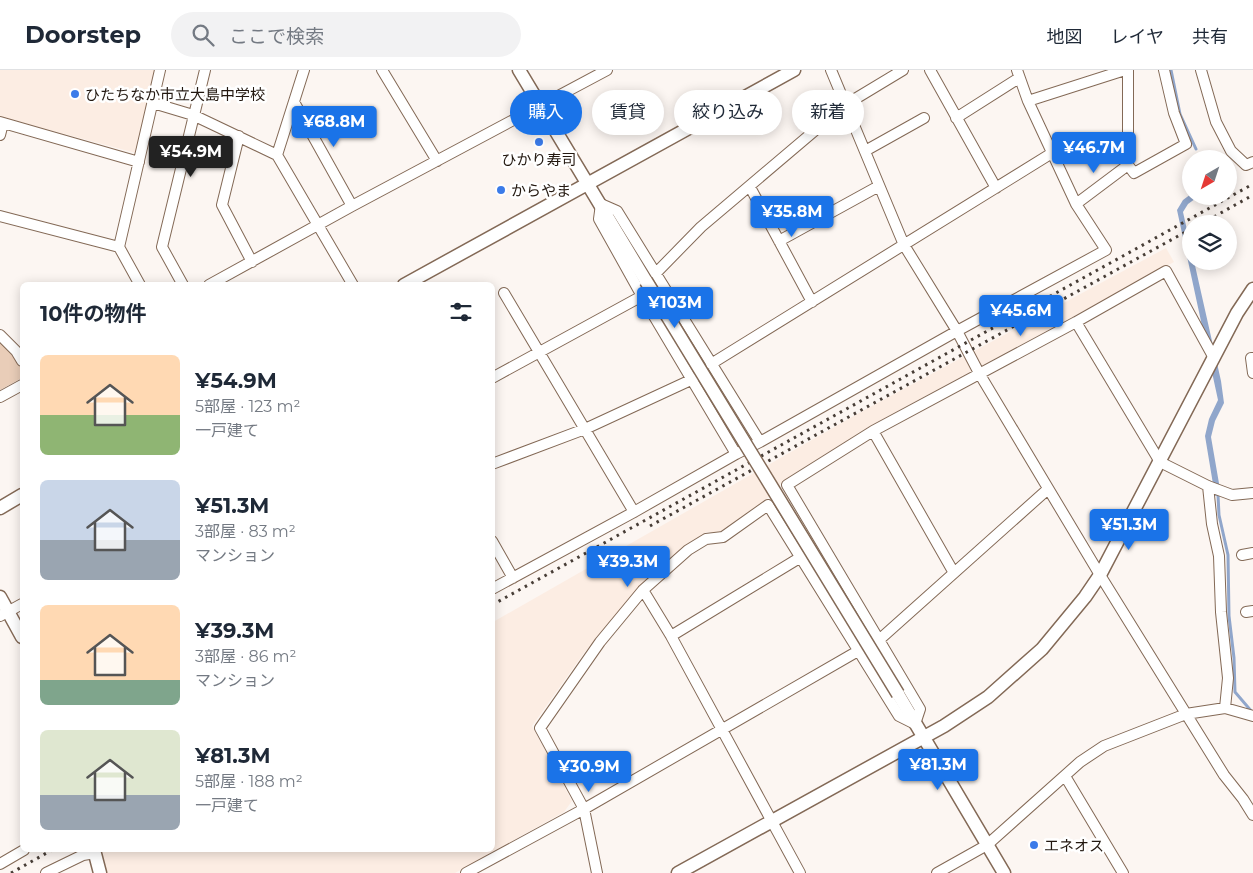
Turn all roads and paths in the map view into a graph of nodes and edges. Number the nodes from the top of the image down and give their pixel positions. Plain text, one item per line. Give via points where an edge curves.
1 (160, 70) edge
2 (205, 70) edge
3 (304, 70) edge
4 (382, 70) edge
5 (519, 70) edge
6 (607, 70) edge
7 (794, 70) edge
8 (831, 70) edge
9 (903, 70) edge
10 (930, 70) edge
11 (1126, 70) edge
12 (1164, 70) edge
13 (1213, 70) edge
14 (1202, 73) edge
15 (1018, 74) edge
16 (530, 90) edge
17 (571, 90) edge
18 (840, 90) edge
19 (864, 94) edge
20 (1028, 101) junction
21 (294, 102) junction
22 (152, 103) junction
23 (193, 114) junction
24 (924, 118) dead end
25 (956, 118) junction
26 (2, 123) edge
27 (510, 123) edge
28 (0, 135) edge
29 (557, 135) edge
30 (811, 135) edge
31 (858, 135) edge
32 (239, 136) junction
33 (865, 151) junction
34 (1052, 153) junction
35 (277, 155) junction
36 (139, 162) junction
37 (437, 162) junction
38 (1253, 162) edge
39 (1128, 165) junction
40 (588, 184) junction
41 (879, 186) junction
42 (750, 187) junction
43 (996, 188) junction
44 (601, 204) junction
45 (1076, 204) junction
46 (352, 206) junction
47 (0, 216) edge
48 (319, 224) junction
49 (779, 241) junction
50 (904, 245) junction
51 (119, 248) junction
52 (252, 262) junction
53 (651, 277) junction
54 (138, 282) edge
55 (181, 282) edge
56 (215, 282) edge
57 (352, 282) edge
58 (409, 282) edge
59 (1253, 289) edge
60 (504, 293) dead end
61 (642, 296) junction
62 (812, 302) junction
63 (1076, 322) junction
64 (957, 331) junction
65 (0, 335) edge
66 (538, 353) junction
67 (20, 358) edge
68 (1214, 358) junction
69 (1253, 358) edge
70 (711, 364) junction
71 (978, 373) junction
72 (1253, 373) edge
73 (495, 376) edge
74 (692, 379) junction
75 (20, 386) edge
76 (0, 398) edge
77 (585, 429) junction
78 (873, 431) junction
79 (760, 442) junction
80 (736, 454) junction
81 (1160, 462) junction
82 (495, 463) edge
83 (1208, 486) junction
84 (1048, 489) junction
85 (1253, 493) edge
86 (20, 496) edge
87 (0, 508) edge
88 (634, 512) junction
89 (495, 546) edge
90 (801, 557) junction
91 (954, 573) junction
92 (1100, 575) junction
93 (513, 578) junction
94 (495, 587) edge
95 (643, 590) junction
96 (0, 597) edge
97 (20, 605) edge
98 (4, 614) edge
99 (20, 634) edge
100 (671, 636) junction
101 (879, 640) junction
102 (858, 651) junction
103 (1225, 708) junction
104 (1186, 714) junction
105 (1253, 716) edge
106 (915, 724) junction
107 (722, 730) junction
108 (922, 738) junction
109 (1065, 776) junction
110 (584, 809) junction
111 (1253, 815) edge
112 (771, 821) junction
113 (987, 845) junction
114 (21, 852) edge
115 (95, 852) edge
116 (0, 864) edge
117 (46, 873) edge
118 (100, 873) edge
119 (466, 873) edge
120 (597, 873) edge
121 (678, 873) edge
122 (800, 873) edge
123 (937, 873) edge
124 (1004, 873) edge
125 (1123, 873) edge

1 - 22 street
2 - 23 street
3 - 21 street
4 - 37 street
5 - 16 street
6 - 17 street
7 - 40 street
8 - 18 street
9 - 19 street
10 - 25 street
11 - 20 street
11 - 39 street
12 - 39 street via 1174,113 1186,144 1134,173
13 - 14 street
14 - 38 street via 1216,122 1231,151 1246,165
15 - 20 street
15 - 25 street
20 - 34 street
21 - 35 street
21 - 46 street
22 - 23 street
22 - 36 street
23 - 32 street
23 - 55 street via 162,247
24 - 33 street
25 - 43 street
26 - 28 street
26 - 36 street
27 - 37 street
29 - 40 street
30 - 42 street
31 - 33 street
32 - 35 street
32 - 52 street via 222,205
33 - 41 street
34 - 43 street
34 - 45 street
35 - 48 street
36 - 51 street
37 - 46 street
39 - 45 street
40 - 44 street
40 - 58 street
41 - 49 street
41 - 50 street
42 - 49 street
42 - 53 street via 701,227
43 - 50 street
44 - 53 street
44 - 61 street via 599,219
45 - 64 street via 1106,250
46 - 48 street
47 - 51 street
48 - 52 street
48 - 57 street
49 - 62 street
50 - 62 street
50 - 64 street
51 - 54 street
52 - 56 street
53 - 70 street
53 - 106 street, bridge
59 - 68 street
60 - 66 street
61 - 66 street
61 - 74 street
62 - 70 street
63 - 68 street via 1166,271
63 - 71 street
63 - 81 street
64 - 71 street
64 - 79 street
65 - 67 street
66 - 73 street
66 - 77 street
68 - 81 street
69 - 72 street
70 - 79 street
71 - 78 street
71 - 84 street
74 - 77 street
74 - 80 street
75 - 76 street
77 - 82 street
77 - 88 street
78 - 91 street
78 - 101 street via 786,485
79 - 80 street
80 - 88 street
81 - 83 street
81 - 92 street
83 - 85 street via 1232,496
83 - 103 street via 1219,556 1228,678
84 - 91 street
84 - 92 street
86 - 87 street
88 - 93 street
89 - 93 street
90 - 95 street via 768,505 723,537 706,539 688,550
90 - 100 street
90 - 102 street
91 - 101 street
92 - 104 street
92 - 108 street via 1063,625 1017,672 988,697
93 - 94 street
95 - 100 street
95 - 110 street via 600,642 540,728
96 - 98 street
97 - 98 street
98 - 99 street
100 - 107 street
101 - 106 street via 920,709
102 - 106 street via 899,716
102 - 107 street
103 - 104 street
103 - 105 street
104 - 109 street via 1104,746
104 - 111 street
106 - 108 street
107 - 110 street
107 - 112 street
108 - 112 street
108 - 113 street
109 - 113 street
109 - 125 street
110 - 119 street
110 - 120 street
112 - 121 street
112 - 122 street
113 - 123 street
113 - 124 street
114 - 116 street
115 - 117 street
115 - 118 street

